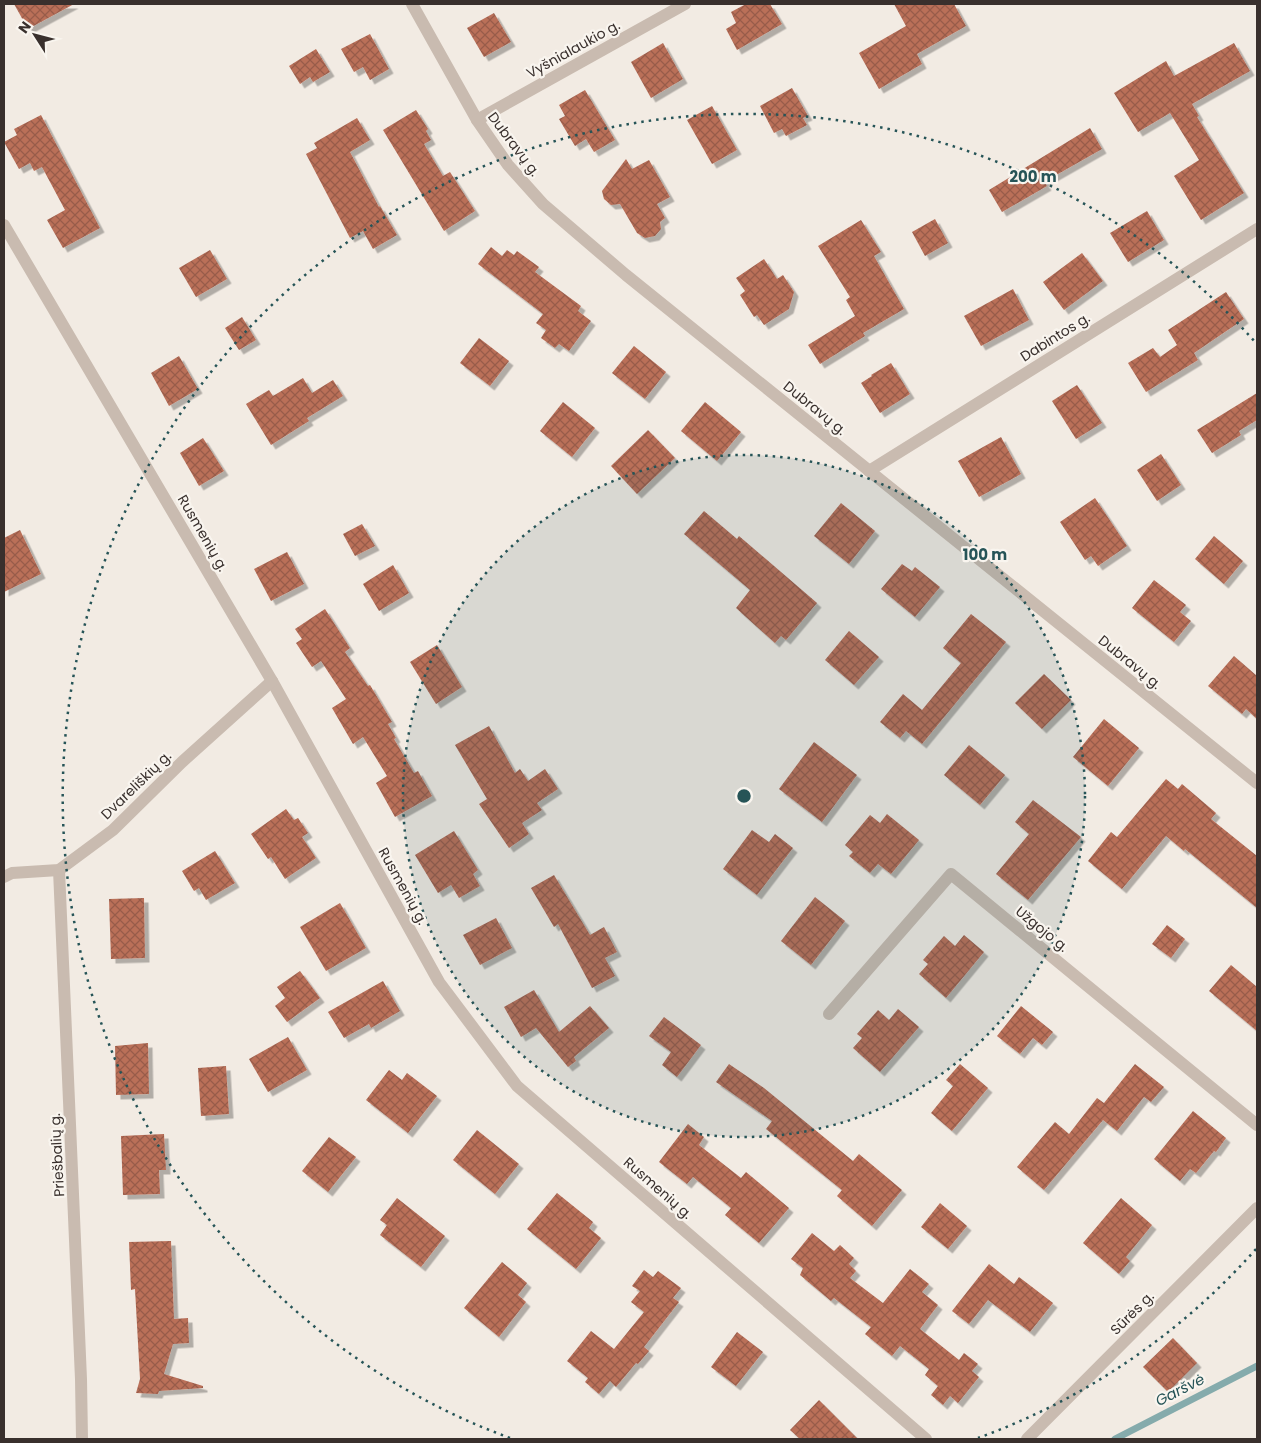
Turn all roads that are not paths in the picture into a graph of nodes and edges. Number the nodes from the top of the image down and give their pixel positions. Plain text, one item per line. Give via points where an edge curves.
1 (412, 4) edge
2 (685, 4) edge
3 (477, 120) junction
4 (4, 225) edge
5 (1257, 229) edge
6 (869, 471) junction
7 (272, 681) junction
8 (1257, 783) edge
9 (59, 870) junction
10 (4, 877) edge
11 (829, 1014) dead end
12 (1257, 1125) edge
13 (1257, 1208) edge
14 (82, 1439) edge
15 (926, 1439) edge
16 (1027, 1439) edge

1 - 3 street, Dubravų g.
2 - 3 street, Vyšnialaukio g.
3 - 6 street, Dubravų g. via 508,164 543,204
4 - 7 street, Rusmenių g.
5 - 6 street, Dabintos g.
6 - 8 street, Dubravų g.
7 - 9 street, Dvareliškių g. via 113,830
7 - 15 street, Rusmenių g. via 439,982 517,1086
9 - 10 street via 12,873
9 - 14 street, Priešbalių g.
11 - 12 street, Užgojo g. via 950,874
13 - 16 street, Sūrės g.

